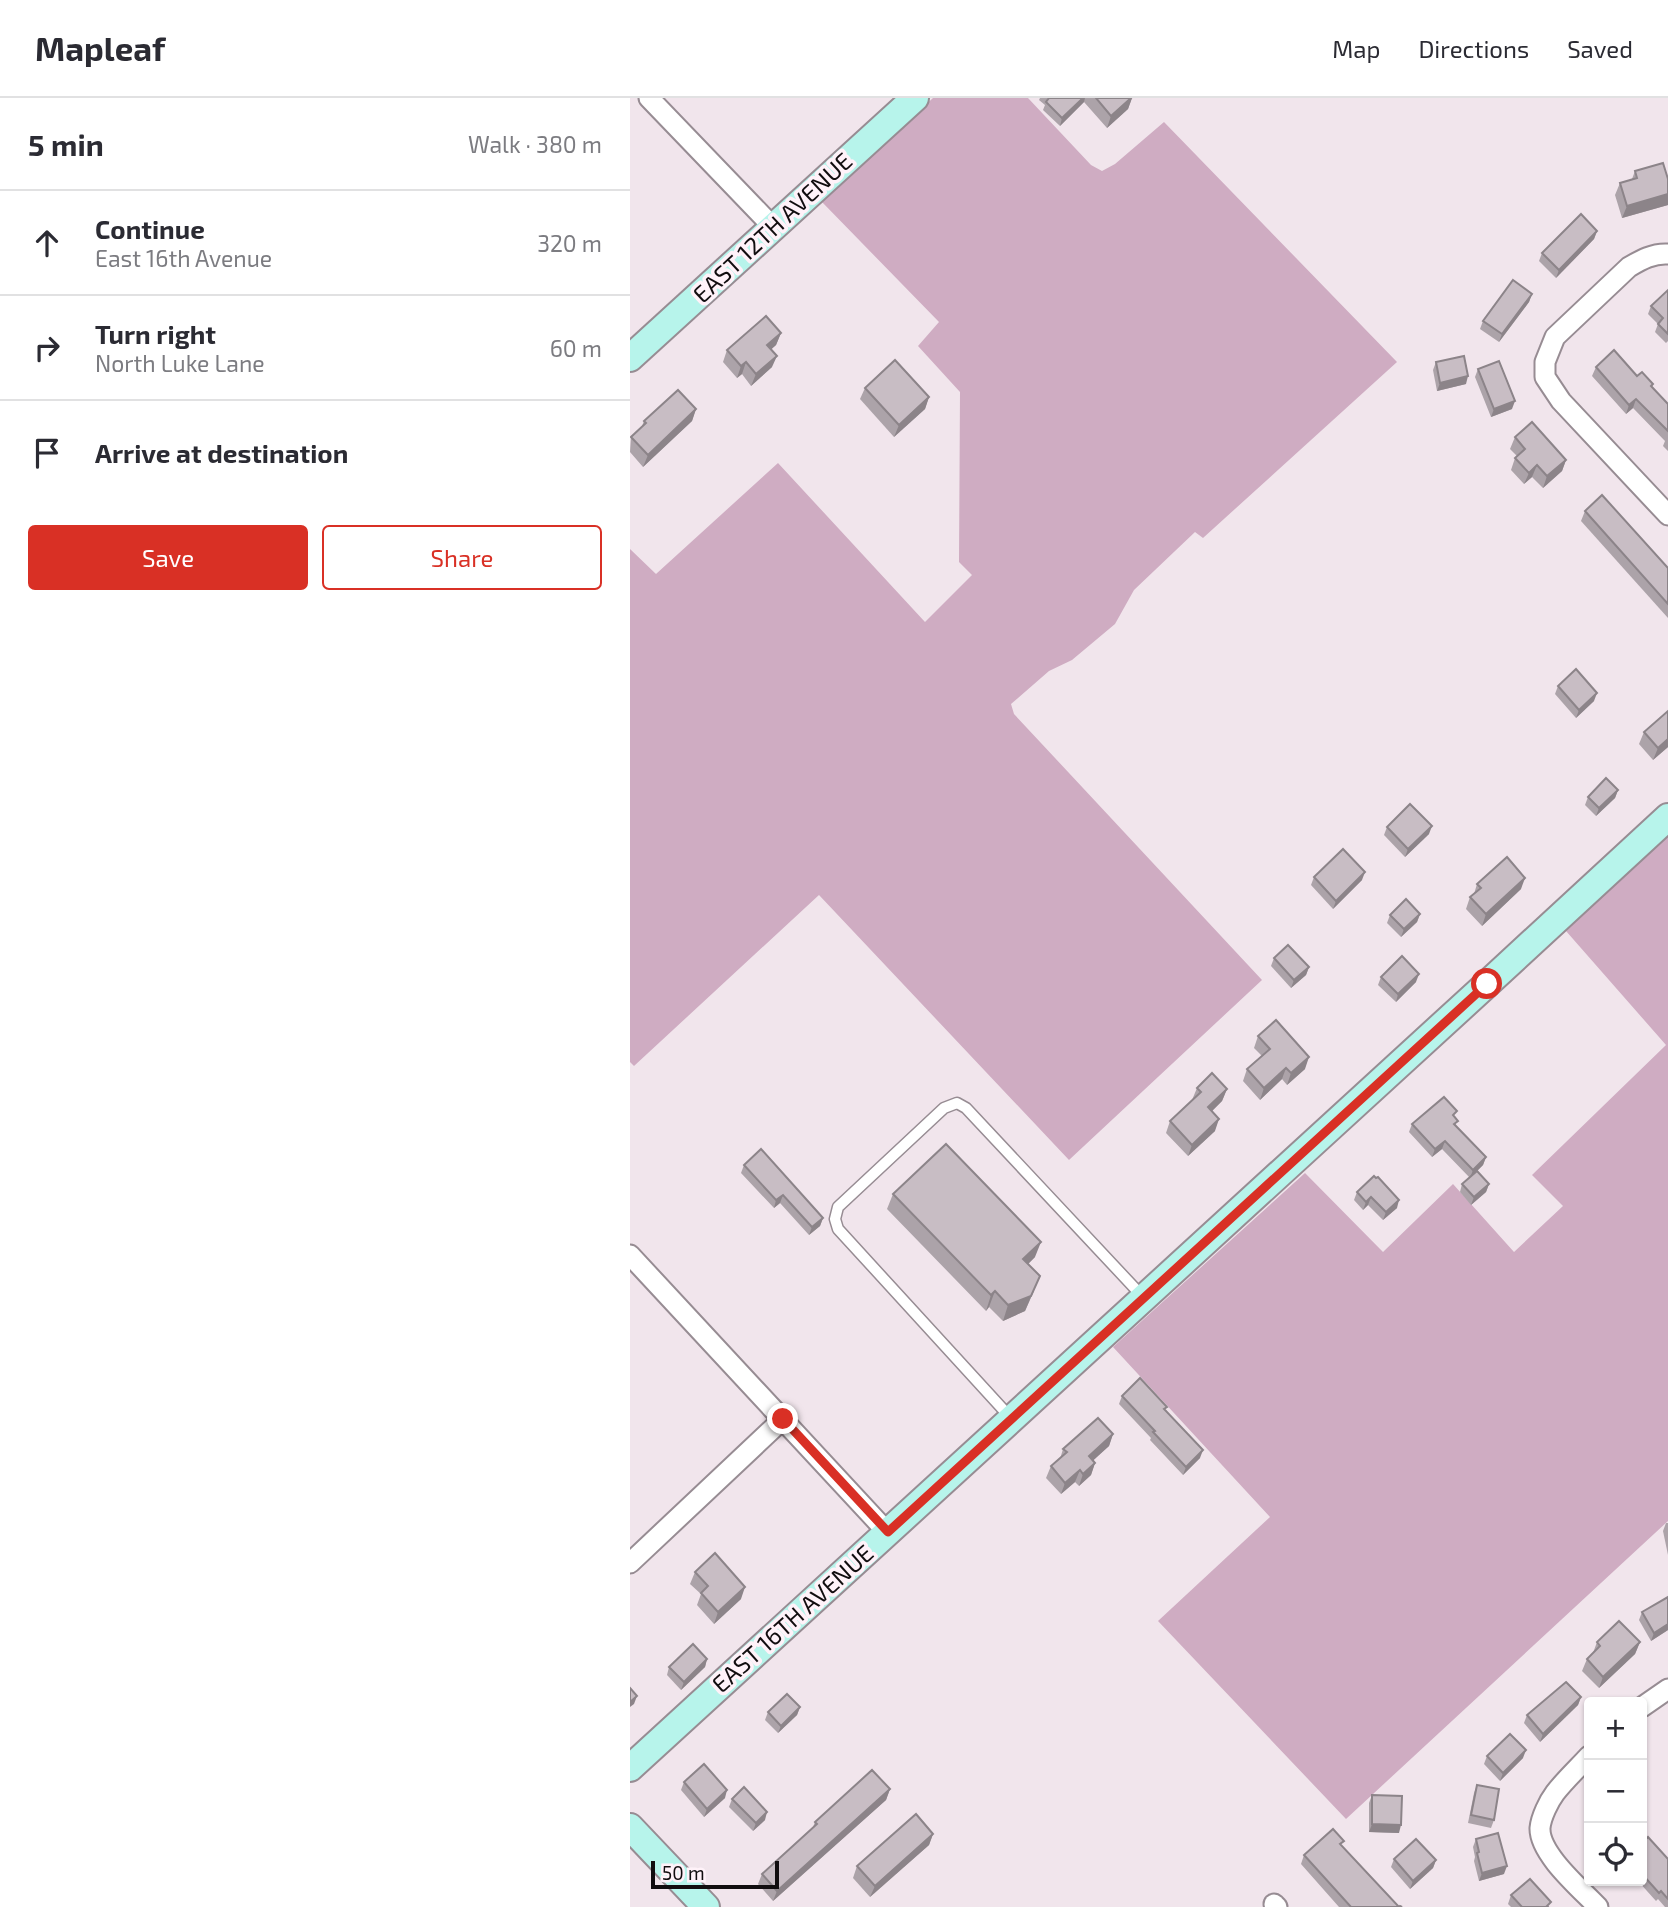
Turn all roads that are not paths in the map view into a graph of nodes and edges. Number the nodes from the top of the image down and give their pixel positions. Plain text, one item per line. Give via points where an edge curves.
1 (649, 98) edge
2 (915, 98) edge
3 (774, 227) junction
4 (1668, 254) edge
5 (630, 358) edge
6 (1668, 515) edge
7 (1668, 817) edge
8 (630, 1255) edge
9 (1144, 1298) junction
10 (783, 1419) junction
11 (1012, 1420) junction
12 (888, 1532) junction
13 (630, 1563) edge
14 (1668, 1689) edge
15 (1647, 1704) edge
16 (1585, 1760) edge
17 (630, 1768) edge
18 (630, 1827) edge
19 (706, 1907) edge
20 (1598, 1907) edge

1 - 3 street
2 - 3 street, EAST 12TH AVENUE
3 - 5 street, EAST 12TH AVENUE
4 - 6 street via 1629,267 1555,337 1545,362 1545,377 1560,401
7 - 9 street, EAST 16TH AVENUE
8 - 10 street
9 - 11 street, EAST 16TH AVENUE
9 - 11 lane via 966,1108 957,1103 944,1108 838,1207 835,1219 838,1229
10 - 12 street
10 - 13 street
11 - 12 street, EAST 16TH AVENUE
12 - 17 street, EAST 16TH AVENUE
14 - 15 street
16 - 20 street via 1554,1794 1540,1828 1552,1857
18 - 19 street

